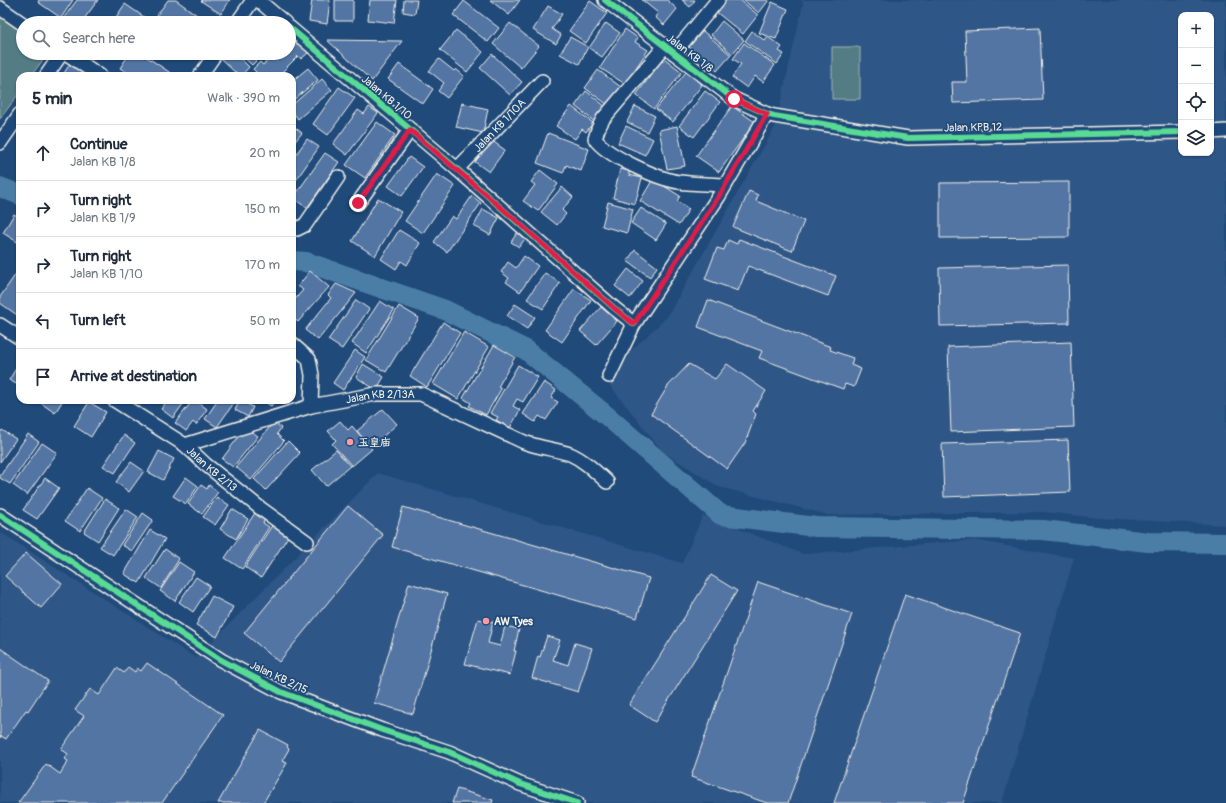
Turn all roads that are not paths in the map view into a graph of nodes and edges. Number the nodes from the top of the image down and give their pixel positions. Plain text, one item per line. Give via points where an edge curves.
1 (253, 0) edge
2 (258, 0) edge
3 (605, 0) edge
4 (718, 0) edge
5 (0, 8) edge
6 (242, 16) edge
7 (277, 16) edge
8 (16, 19) edge
9 (296, 33) edge
10 (669, 50) junction
11 (57, 60) edge
12 (76, 60) edge
13 (211, 60) edge
14 (49, 72) edge
15 (94, 72) edge
16 (203, 72) edge
17 (542, 81) dead end
18 (767, 114) junction
19 (16, 120) edge
20 (410, 130) junction
21 (1226, 131) edge
22 (1178, 132) edge
23 (1214, 132) edge
24 (0, 143) edge
25 (457, 169) junction
26 (338, 177) dead end
27 (725, 185) junction
28 (358, 203) dead end
29 (296, 228) edge
30 (634, 324) junction
31 (0, 325) edge
32 (16, 335) edge
33 (296, 348) edge
34 (609, 376) dead end
35 (120, 404) edge
36 (312, 406) junction
37 (185, 445) junction
38 (607, 482) dead end
39 (0, 514) edge
40 (307, 542) dead end
41 (577, 803) edge

1 - 6 street
2 - 7 street
3 - 10 street, Jalan KB 1/8
4 - 10 street
5 - 8 street
9 - 20 street, Jalan KB 1/10
10 - 18 street, Jalan KB 1/8 via 734,99
10 - 27 street via 603,119 595,139 600,146 610,152 660,177 679,182
11 - 14 street
12 - 15 street
13 - 16 street
17 - 25 street, Jalan KB 1/10A
18 - 22 street, Jalan KPB 12 via 908,138
18 - 27 street
19 - 24 street
20 - 25 street, Jalan KB 1/10
20 - 28 street
21 - 23 street
25 - 30 street, Jalan KB 1/10
26 - 29 street via 305,224
27 - 30 street
30 - 34 street
31 - 32 street
33 - 36 street via 309,359
35 - 37 street, Jalan KB 2/13
36 - 37 street, Jalan KB 2/13A
36 - 38 street, Jalan KB 2/13A via 376,394 420,394 536,447 569,454 586,463
37 - 40 street, Jalan KB 2/13 via 260,508
39 - 41 street, Jalan KB 2/15 via 221,660 276,690 449,752 520,784

